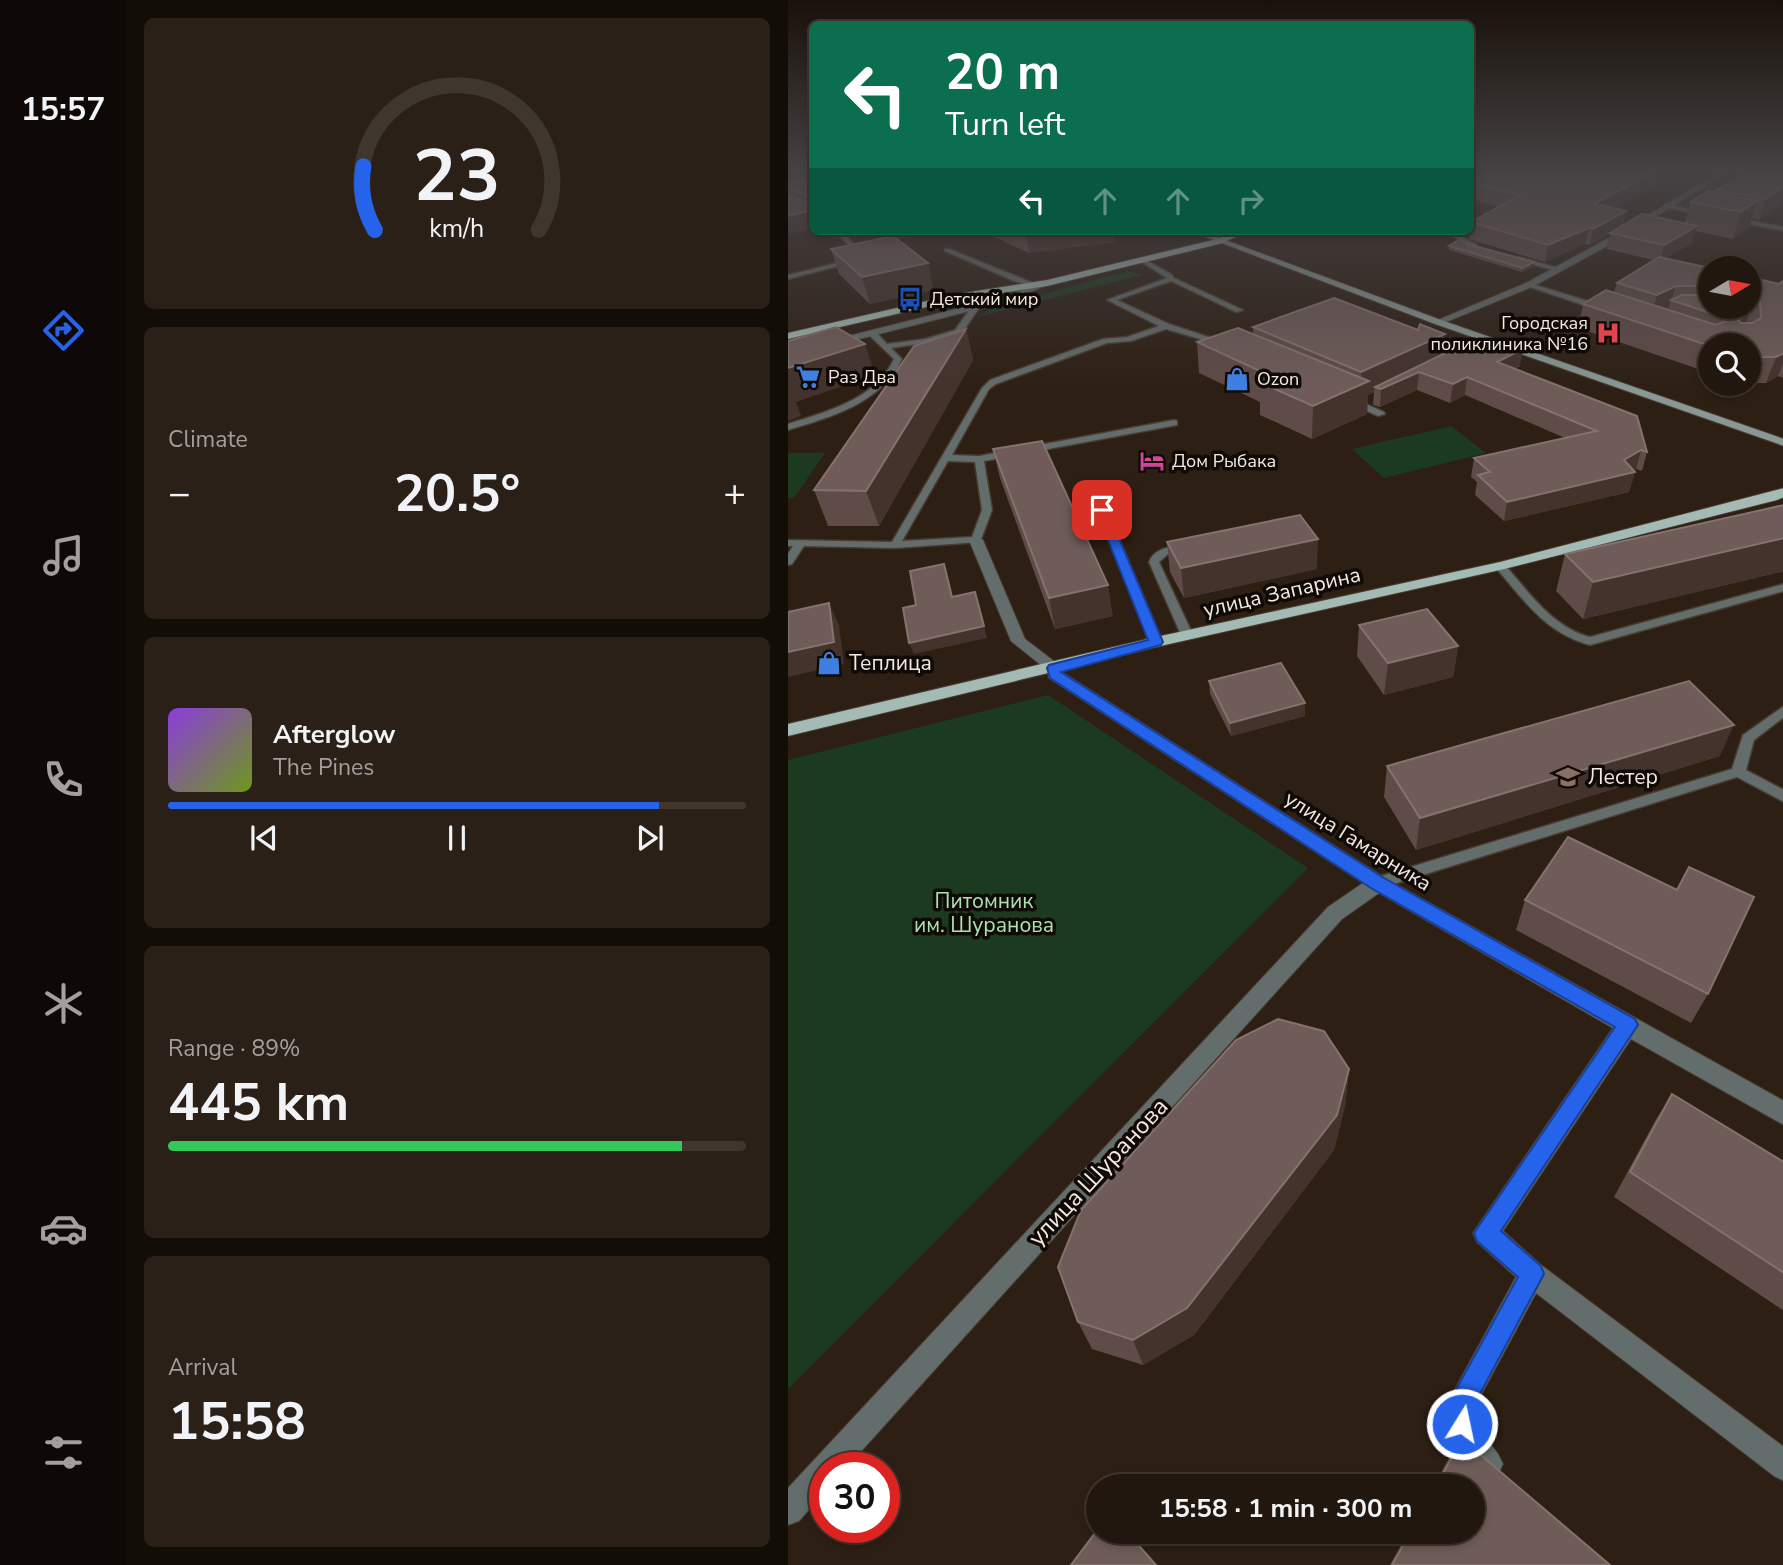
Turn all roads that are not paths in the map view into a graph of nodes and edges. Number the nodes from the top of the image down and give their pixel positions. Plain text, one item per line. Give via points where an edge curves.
1 (851, 244) edge
2 (1208, 244) edge
3 (1228, 244) edge
4 (1471, 244) edge
5 (1604, 244) edge
6 (1481, 248) edge
7 (947, 250) dead end
8 (1507, 255) edge
9 (1142, 260) junction
10 (1557, 270) junction
11 (788, 277) edge
12 (1171, 279) junction
13 (1047, 282) junction
14 (1034, 285) junction
15 (1529, 285) junction
16 (976, 307) junction
17 (1239, 310) dead end
18 (1615, 313) edge
19 (1438, 322) junction
20 (1166, 326) junction
21 (873, 334) junction
22 (788, 336) edge
23 (888, 346) junction
24 (1228, 347) edge
25 (788, 354) edge
26 (1348, 399) edge
27 (1372, 399) edge
28 (1360, 405) junction
29 (1381, 414) edge
30 (1174, 423) dead end
31 (788, 427) edge
32 (1784, 443) edge
33 (947, 458) junction
34 (979, 459) junction
35 (1784, 492) edge
36 (1102, 510) dead end
37 (976, 540) junction
38 (788, 543) edge
39 (800, 543) junction
40 (1203, 544) edge
41 (895, 545) junction
42 (788, 562) edge
43 (1500, 566) junction
44 (1784, 587) edge
45 (1187, 635) junction
46 (1156, 642) junction
47 (1054, 668) junction
48 (1784, 710) edge
49 (788, 730) edge
50 (1738, 772) junction
51 (1784, 797) edge
52 (1378, 883) junction
53 (1628, 1025) junction
54 (1784, 1114) edge
55 (1532, 1274) junction
56 (841, 1452) edge
57 (1784, 1466) edge
58 (1514, 1485) edge
59 (809, 1487) edge
60 (788, 1510) edge

1 - 11 lane via 862,255 860,259
2 - 9 main road
3 - 19 main road
4 - 6 lane
5 - 10 street
7 - 14 lane
8 - 10 lane
9 - 12 lane
9 - 13 main road
10 - 15 street
12 - 17 lane
12 - 20 lane via 1111,300
13 - 14 main road
13 - 16 street
14 - 22 main road via 957,297
15 - 18 lane
15 - 19 street
16 - 21 street
16 - 23 lane via 958,332
19 - 32 main road
20 - 24 lane
20 - 33 lane via 1106,341 993,382
21 - 23 lane
21 - 25 street
23 - 31 lane via 898,359 895,370 860,401
26 - 28 lane
27 - 28 lane
28 - 29 lane
30 - 34 lane
33 - 34 lane
33 - 41 lane
34 - 37 lane via 987,510
35 - 43 main road, улица Запарина
36 - 46 lane
37 - 41 lane
37 - 47 street, улица Гамарника via 1019,641
38 - 39 lane
39 - 41 lane
39 - 42 lane
40 - 45 lane via 1164,552 1154,562
43 - 44 lane via 1560,631 1590,641
43 - 45 main road, улица Запарина
45 - 46 main road, улица Запарина
46 - 47 main road, улица Запарина
47 - 49 main road, улица Запарина
47 - 52 street, улица Гамарника via 1055,674
48 - 50 lane via 1748,738
50 - 51 lane
50 - 52 lane
52 - 53 street, улица Гамарника
52 - 56 street, улица Шуранова via 1335,913
53 - 54 street, улица Гамарника
53 - 55 street via 1486,1233
55 - 57 street
55 - 58 street via 1461,1404 1462,1424 1473,1450
59 - 60 street, улица Шуранова

